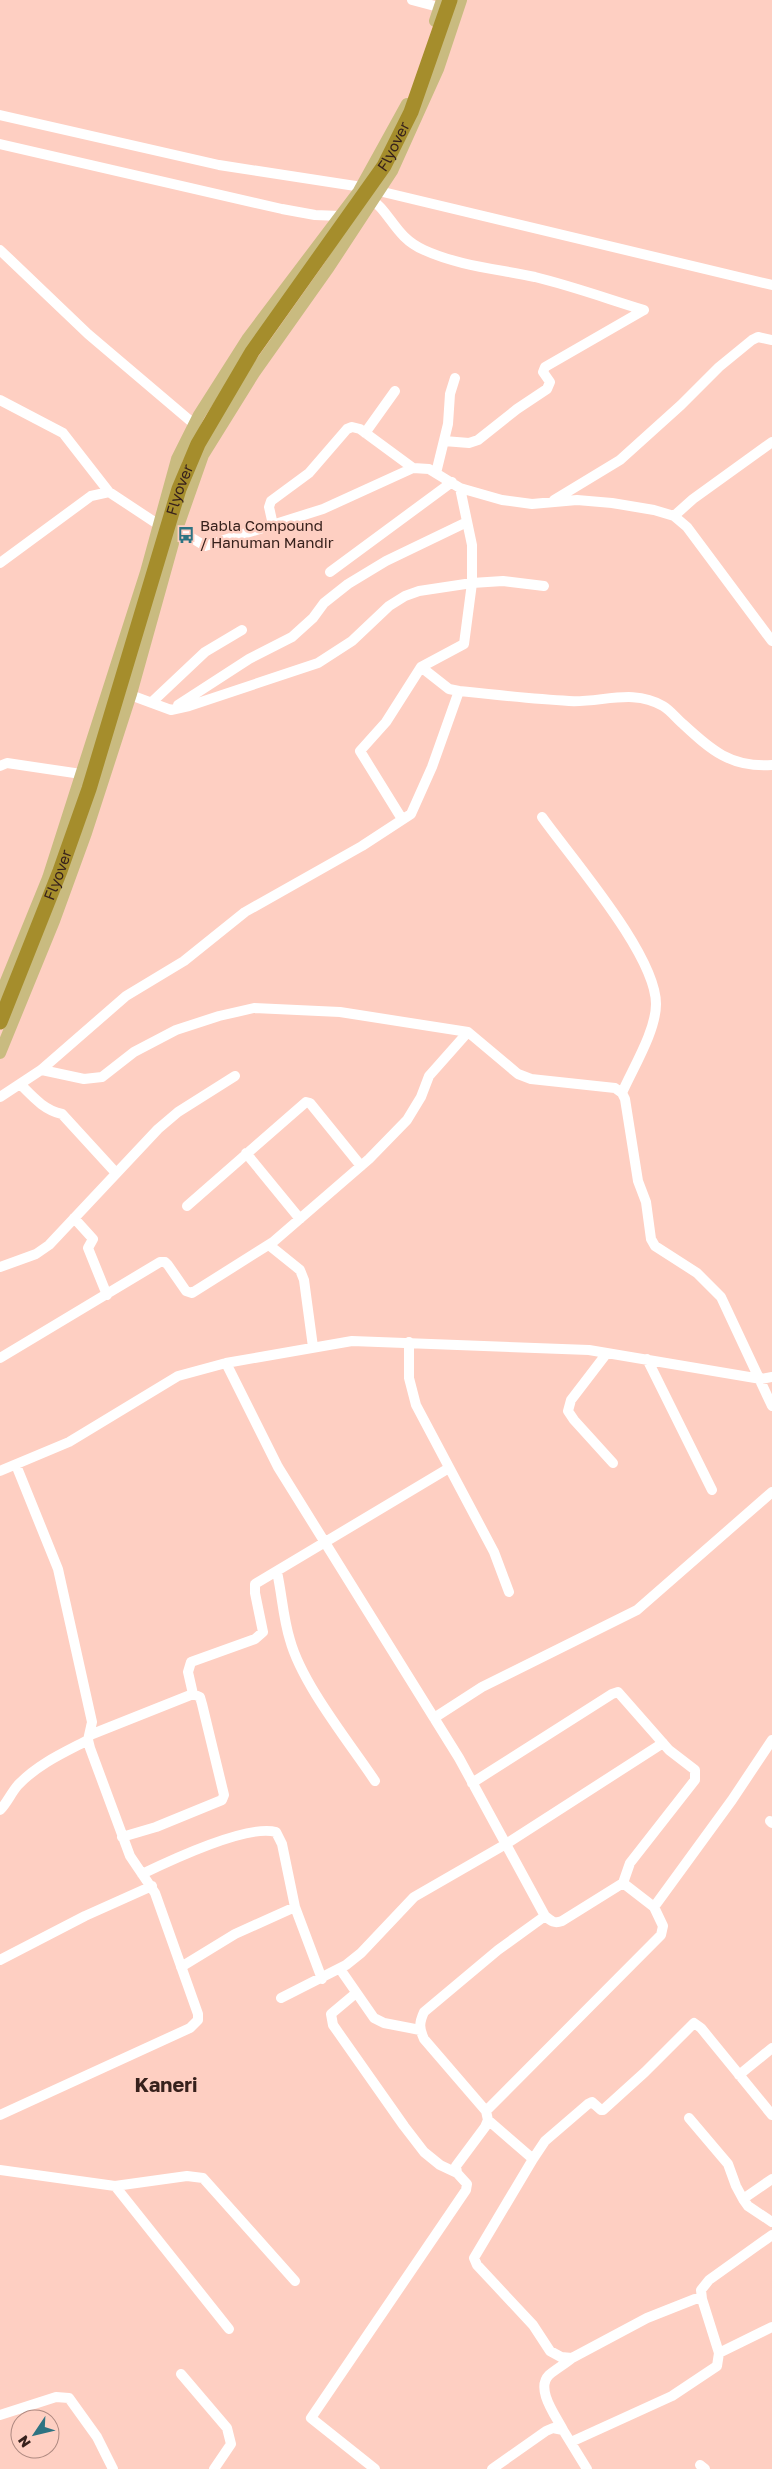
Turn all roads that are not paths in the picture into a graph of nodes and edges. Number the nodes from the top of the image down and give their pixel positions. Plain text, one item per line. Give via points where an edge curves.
1 (412, 0) edge
2 (450, 4) edge
3 (0, 115) edge
4 (0, 144) edge
5 (360, 189) junction
6 (376, 196) junction
7 (340, 216) junction
8 (0, 250) edge
9 (772, 285) edge
10 (772, 340) edge
11 (455, 378) dead end
12 (395, 391) dead end
13 (0, 400) edge
14 (194, 424) junction
15 (365, 433) junction
16 (444, 441) junction
17 (772, 442) edge
18 (413, 468) junction
19 (436, 473) junction
20 (456, 485) junction
21 (109, 492) junction
22 (551, 502) junction
23 (674, 516) junction
24 (467, 522) junction
25 (273, 525) junction
26 (159, 526) junction
27 (177, 529) junction
28 (0, 563) edge
29 (330, 572) dead end
30 (472, 583) junction
31 (544, 586) dead end
32 (242, 630) dead end
33 (772, 641) edge
34 (421, 667) junction
35 (109, 689) junction
36 (459, 691) junction
37 (131, 694) junction
38 (152, 702) junction
39 (171, 710) junction
40 (0, 766) edge
41 (772, 766) edge
42 (82, 774) junction
43 (103, 778) junction
44 (542, 817) dead end
45 (402, 820) junction
46 (0, 996) edge
47 (0, 1022) edge
48 (468, 1032) junction
49 (0, 1053) edge
50 (42, 1070) junction
51 (235, 1076) dead end
52 (20, 1084) junction
53 (622, 1093) junction
54 (0, 1097) edge
55 (246, 1153) junction
56 (361, 1166) junction
57 (116, 1173) junction
58 (187, 1206) dead end
59 (74, 1218) junction
60 (300, 1219) junction
61 (269, 1245) junction
62 (0, 1267) edge
63 (107, 1295) junction
64 (409, 1342) junction
65 (313, 1347) junction
66 (607, 1352) junction
67 (0, 1358) edge
68 (647, 1359) junction
69 (226, 1363) junction
70 (772, 1377) edge
71 (761, 1379) junction
72 (772, 1406) edge
73 (613, 1463) dead end
74 (16, 1465) junction
75 (449, 1468) junction
76 (0, 1471) edge
77 (712, 1490) dead end
78 (772, 1492) edge
79 (326, 1543) junction
80 (276, 1572) junction
81 (509, 1592) dead end
82 (193, 1694) junction
83 (434, 1718) junction
84 (89, 1738) junction
85 (772, 1740) edge
86 (663, 1743) junction
87 (375, 1781) dead end
88 (472, 1783) junction
89 (0, 1810) edge
90 (122, 1837) junction
91 (506, 1844) junction
92 (142, 1874) junction
93 (623, 1883) junction
94 (152, 1886) junction
95 (296, 1907) junction
96 (654, 1907) junction
97 (545, 1916) junction
98 (0, 1960) edge
99 (181, 1967) junction
100 (340, 1969) junction
101 (322, 1979) junction
102 (356, 1993) junction
103 (281, 1998) dead end
104 (420, 2030) junction
105 (772, 2048) edge
106 (739, 2075) junction
107 (0, 2115) edge
108 (772, 2115) edge
109 (487, 2116) junction
110 (688, 2118) dead end
111 (533, 2159) junction
112 (0, 2170) edge
113 (456, 2173) junction
114 (772, 2179) edge
115 (116, 2186) junction
116 (743, 2199) junction
117 (772, 2222) edge
118 (772, 2235) edge
119 (295, 2281) dead end
120 (702, 2299) junction
121 (772, 2327) edge
122 (229, 2329) dead end
123 (719, 2353) junction
124 (572, 2358) junction
125 (181, 2374) dead end
126 (0, 2415) edge
127 (564, 2430) junction
128 (570, 2442) junction
129 (113, 2469) edge
130 (214, 2469) edge
131 (375, 2469) edge
132 (492, 2469) edge
133 (586, 2469) edge

1 - 2 street
2 - 5 main road via 405,108
2 - 6 main road via 438,69 392,171
2 - 47 highway, Flyover via 411,112 384,166 252,352 198,444 179,489 89,789
3 - 5 street via 219,165
4 - 7 street via 282,209
5 - 6 street
5 - 7 main road
6 - 9 street
6 - 16 street via 397,232 423,250 536,278 644,310 545,367 543,372 550,382 547,389 478,440 470,443
6 - 27 main road via 254,373 203,455
7 - 14 main road via 248,338
8 - 14 street via 88,334
10 - 22 street via 758,337 752,340 718,367 681,406 620,460
11 - 16 street
12 - 15 street
13 - 21 street via 63,433
14 - 26 main road via 177,459
15 - 18 street
15 - 25 street via 352,427 347,429 309,473 271,501
16 - 19 street
17 - 23 street
18 - 19 street
18 - 25 street via 322,509
19 - 20 street
20 - 22 street via 502,500 532,504
20 - 24 street
20 - 29 street
21 - 26 street
21 - 28 street via 91,496
22 - 23 street via 612,503
23 - 33 street via 687,527
24 - 30 street via 472,545
24 - 39 street via 386,561 348,584 324,603 292,637 248,659
25 - 27 street via 205,546
26 - 27 street
26 - 35 main road
27 - 37 main road
30 - 31 street via 503,581
30 - 34 street via 464,644
30 - 39 street via 419,590 389,606 347,645 318,662
32 - 38 street via 205,652
34 - 36 street via 449,689
34 - 45 street via 386,722 360,751
35 - 37 street
35 - 42 main road
36 - 41 street via 572,702 638,697 664,706 707,747 725,758
36 - 45 street via 432,767 411,814
37 - 38 street
37 - 43 main road
38 - 39 street
40 - 42 street via 7,763
42 - 43 street
42 - 46 main road via 48,878
43 - 49 main road via 54,921
44 - 53 street via 640,953 650,976 656,1003 654,1017
45 - 50 street via 245,912 184,961 126,996
48 - 50 street via 340,1012 254,1008 176,1030 134,1052 102,1077 84,1079
48 - 53 street via 518,1074 531,1079 615,1088
48 - 56 street via 429,1076 407,1120
50 - 52 street
51 - 57 street via 158,1128
52 - 54 street
52 - 57 street via 51,1111 62,1114
53 - 71 street via 651,1239 655,1246 697,1273 721,1296
55 - 56 street via 306,1102
55 - 58 street
55 - 60 street
56 - 60 street
57 - 59 street
59 - 62 street via 36,1254
59 - 63 street via 93,1239 88,1248
60 - 61 street
61 - 63 street via 196,1291 186,1291 165,1262 160,1262
61 - 65 street via 300,1270
63 - 67 street
64 - 65 street via 352,1341
64 - 66 street
64 - 75 street via 409,1378 416,1405
65 - 69 street
66 - 68 street
66 - 73 street via 571,1400 568,1410
68 - 71 street
68 - 77 street
69 - 74 street via 178,1376 69,1442
69 - 79 street via 278,1467
70 - 71 street
71 - 72 street
74 - 76 street
74 - 84 street via 58,1570 92,1722
75 - 79 street
75 - 81 street via 494,1552
78 - 83 street via 637,1610 482,1688
79 - 80 street
79 - 83 street
80 - 82 street via 258,1581 254,1587 263,1632 191,1662 188,1672
80 - 87 street via 289,1640 299,1663
82 - 84 street
82 - 90 street via 200,1697 202,1704 224,1795 222,1800
83 - 88 street
84 - 89 street via 30,1774
84 - 90 street
85 - 96 street
86 - 88 street via 618,1692
86 - 91 street
86 - 93 street via 695,1770 695,1780 630,1863
88 - 91 street
90 - 92 street via 134,1865
91 - 97 street
91 - 100 street via 414,1897
92 - 94 street
92 - 95 street via 195,1850 269,1830 279,1835
93 - 96 street
93 - 97 street via 562,1921 551,1922
94 - 98 street
94 - 99 street
95 - 99 street via 235,1934
95 - 101 street
96 - 109 street via 663,1926 661,1936
97 - 104 street via 424,2012
99 - 107 street via 196,2004 198,2020 195,2024
100 - 101 street
100 - 102 street
101 - 103 street
102 - 104 street via 374,2018
102 - 113 street via 331,2014 333,2025 424,2152
104 - 109 street
105 - 106 street
106 - 108 street
106 - 111 street via 702,2028 694,2024 604,2110 592,2102 588,2104 545,2141
109 - 111 street
109 - 113 street via 485,2127 456,2166
110 - 116 street via 728,2164
111 - 124 street via 474,2258 533,2325 550,2351 556,2356
112 - 115 street
113 - 131 street via 467,2184 466,2190 311,2418
114 - 116 street
115 - 119 street via 187,2176 203,2178
115 - 122 street
116 - 117 street
118 - 120 street via 709,2280 701,2290
120 - 123 street
120 - 124 street via 694,2299 647,2318
121 - 123 street
123 - 128 street via 717,2366 685,2389
124 - 127 street via 548,2376 543,2384 545,2395
125 - 130 street via 227,2428 231,2444
126 - 129 street via 56,2397 69,2398 97,2437
127 - 128 street
127 - 132 street via 553,2428 546,2431
128 - 133 street

